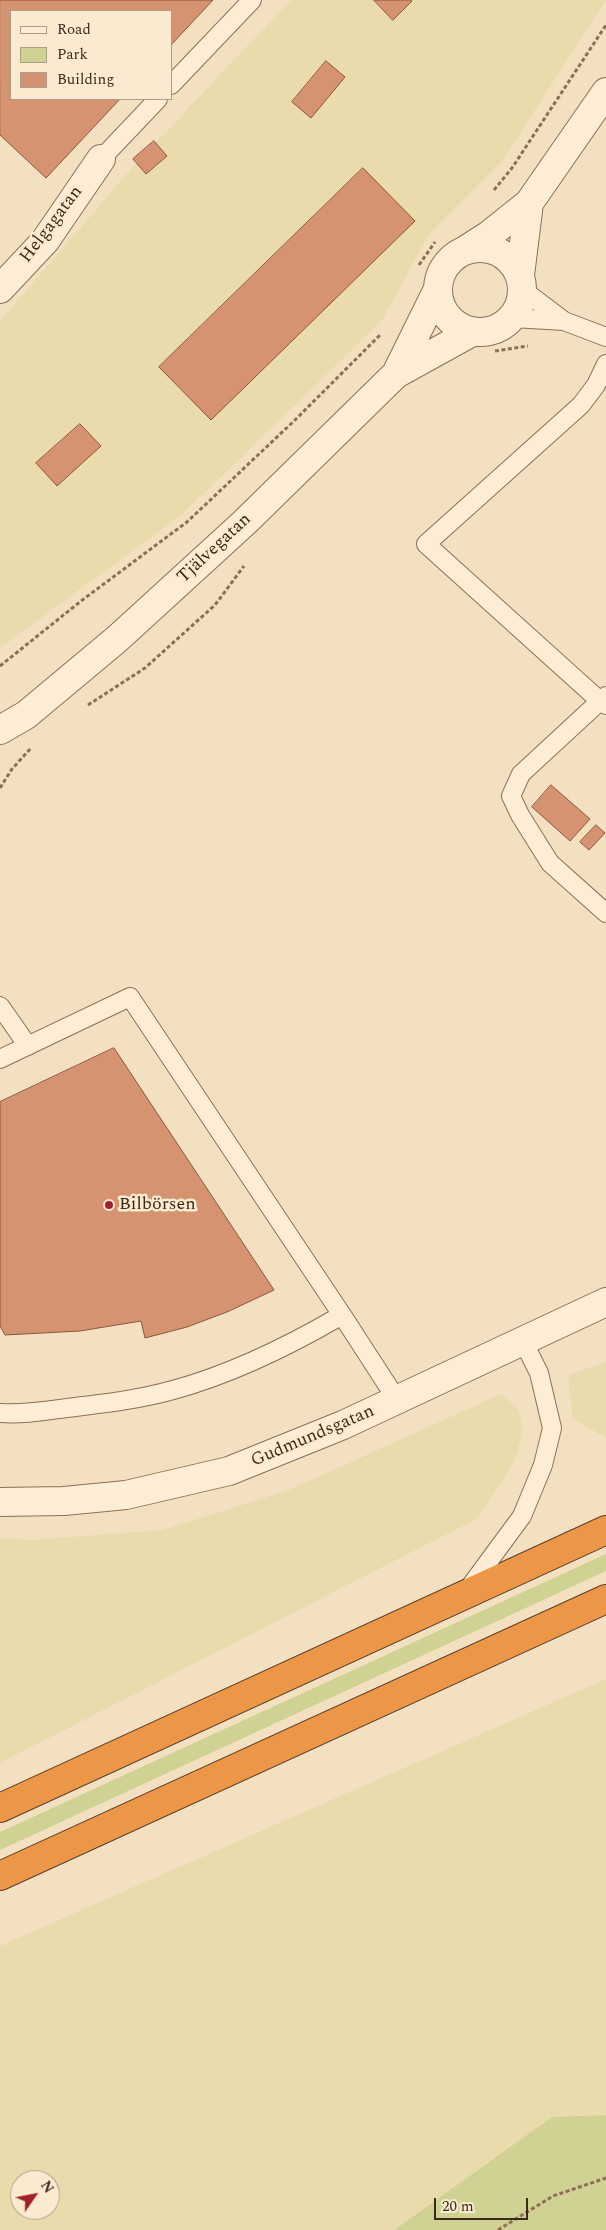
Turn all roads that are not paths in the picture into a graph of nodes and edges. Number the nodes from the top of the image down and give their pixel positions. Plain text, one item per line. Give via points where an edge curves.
1 (252, 0) edge
2 (172, 84) edge
3 (606, 92) edge
4 (157, 100) edge
5 (101, 159) joint
6 (528, 203) junction
7 (462, 252) junction
8 (522, 283) junction
9 (0, 289) edge
10 (438, 289) junction
11 (513, 318) junction
12 (564, 321) junction
13 (472, 332) junction
14 (606, 338) edge
15 (606, 364) edge
16 (396, 374) junction
17 (604, 700) edge
18 (26, 715) junction
19 (0, 730) edge
20 (0, 748) edge
21 (606, 912) edge
22 (0, 1006) edge
23 (28, 1046) junction
24 (0, 1059) edge
25 (606, 1302) edge
26 (342, 1315) junction
27 (523, 1341) junction
28 (396, 1400) junction
29 (0, 1413) edge
30 (0, 1502) edge
31 (606, 1530) edge
32 (463, 1596) junction
33 (606, 1599) edge
34 (0, 1808) edge
35 (0, 1876) edge

1 - 2 lane
3 - 6 street, Tjälvegatan
4 - 5 lane
5 - 9 street, Helgagatan via 45,241
6 - 7 street, Tjälvegatan
6 - 8 street, Tjälvegatan
7 - 8 street via 485,248 496,251 506,257
7 - 10 street, Tjälvegatan via 445,267
8 - 11 street, Tjälvegatan via 520,305
8 - 12 lane
10 - 13 street via 440,303 447,316
10 - 16 street, Tjälvegatan
11 - 12 lane
11 - 13 street, Tjälvegatan via 487,332
12 - 14 lane
13 - 16 street, Tjälvegatan
15 - 17 lane via 581,405 426,544
16 - 18 street, Tjälvegatan via 238,529
17 - 21 lane via 521,774 511,796 550,863
18 - 19 street, Tjälvegatan
18 - 20 street, Tjälvegatan
22 - 23 lane
23 - 24 lane
23 - 26 lane via 130,997
25 - 27 street, Gudmundsgatan
26 - 28 lane
26 - 29 lane via 295,1343 173,1390 107,1403
27 - 28 street, Gudmundsgatan
27 - 32 lane via 539,1373 552,1428 543,1465 522,1516
28 - 30 street, Gudmundsgatan via 289,1449 183,1484 126,1495 64,1501
31 - 32 highway
32 - 34 highway
33 - 35 highway

